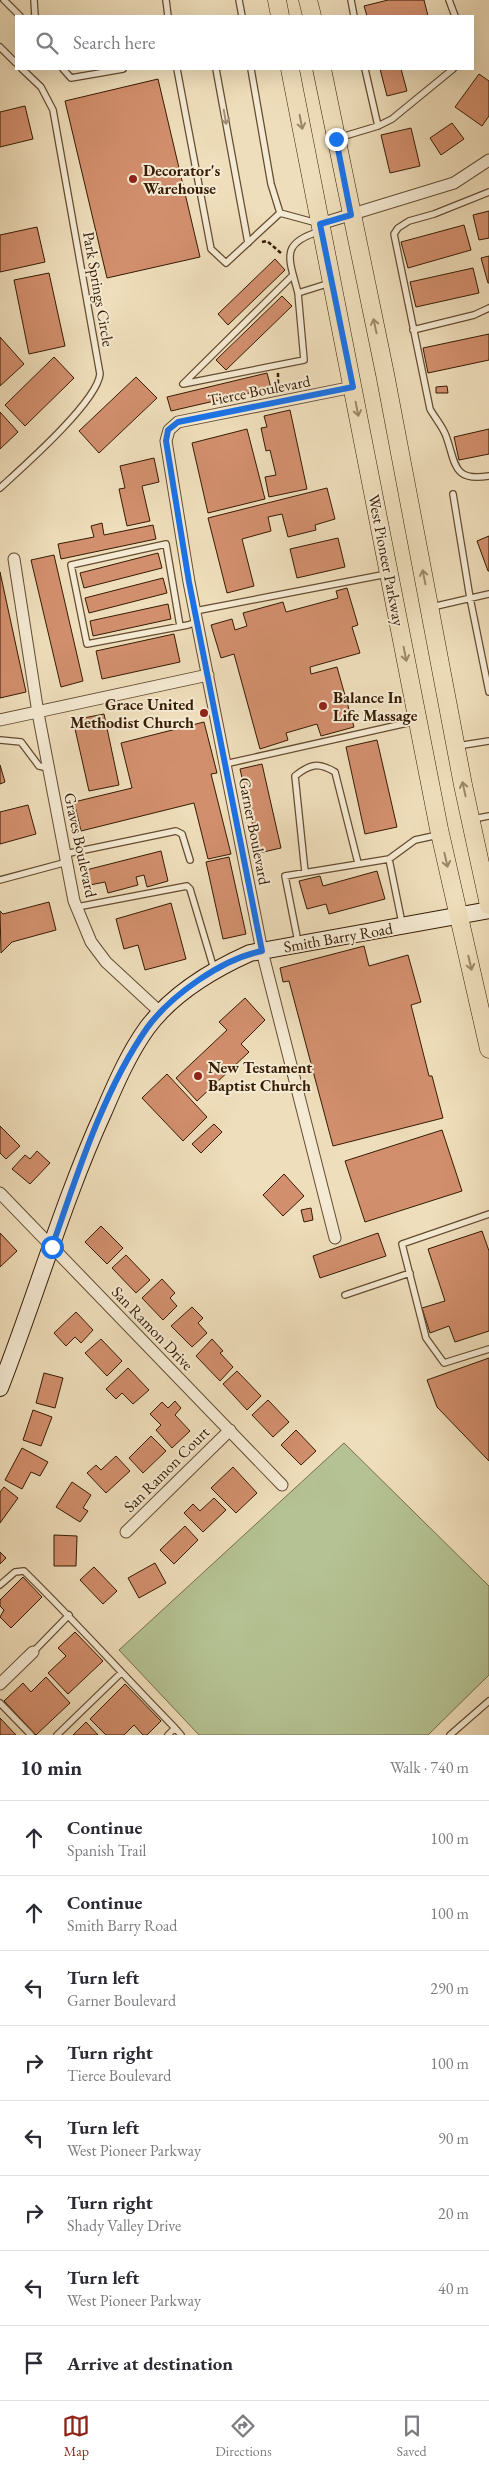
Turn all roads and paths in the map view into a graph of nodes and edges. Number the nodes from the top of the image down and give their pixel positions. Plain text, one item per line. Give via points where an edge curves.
1 (4, 0) edge
2 (34, 0) edge
3 (166, 0) edge
4 (239, 0) edge
5 (277, 0) edge
6 (308, 0) edge
7 (351, 0) edge
8 (449, 0) edge
9 (19, 15) edge
10 (36, 15) edge
11 (168, 15) edge
12 (242, 15) edge
13 (280, 15) edge
14 (312, 15) edge
15 (354, 15) edge
16 (455, 15) edge
17 (0, 47) edge
18 (15, 62) edge
19 (23, 70) edge
20 (64, 70) edge
21 (117, 70) edge
22 (177, 70) edge
23 (216, 70) edge
24 (251, 70) edge
25 (290, 70) edge
26 (322, 70) edge
27 (365, 70) edge
28 (453, 70) edge
29 (378, 126) junction
30 (336, 139) junction
31 (489, 160) edge
32 (489, 192) edge
33 (280, 213) junction
34 (351, 215) junction
35 (321, 227) junction
36 (248, 243) junction
37 (291, 262) junction
38 (293, 275) junction
39 (332, 283) junction
40 (298, 293) junction
41 (489, 308) edge
42 (414, 330) junction
43 (353, 387) junction
44 (172, 426) joint
45 (489, 476) edge
46 (0, 488) edge
47 (454, 494) dead end
48 (14, 559) dead end
49 (389, 573) junction
50 (489, 594) edge
51 (470, 598) junction
52 (430, 607) junction
53 (196, 616) junction
54 (180, 626) junction
55 (208, 676) junction
56 (489, 692) edge
57 (38, 713) junction
58 (0, 720) edge
59 (418, 721) junction
60 (0, 740) edge
61 (489, 741) edge
62 (456, 746) junction
63 (225, 764) junction
64 (49, 768) junction
65 (489, 816) edge
66 (471, 820) junction
67 (440, 834) junction
68 (66, 858) junction
69 (389, 859) junction
70 (190, 860) dead end
71 (484, 862) edge
72 (358, 863) junction
73 (305, 872) junction
74 (0, 880) edge
75 (489, 905) edge
76 (77, 907) junction
77 (489, 910) edge
78 (459, 916) junction
79 (402, 926) junction
80 (299, 944) junction
81 (262, 951) junction
82 (214, 969) junction
83 (161, 1013) junction
84 (489, 1049) edge
85 (0, 1193) edge
86 (489, 1214) edge
87 (335, 1238) dead end
88 (52, 1247) junction
89 (410, 1274) junction
90 (346, 1295) dead end
91 (489, 1349) edge
92 (0, 1388) edge
93 (230, 1430) junction
94 (282, 1485) dead end
95 (126, 1532) dead end
96 (0, 1585) edge
97 (69, 1615) junction
98 (33, 1652) joint
99 (121, 1673) junction
100 (0, 1684) edge
101 (489, 1701) edge
102 (0, 1703) edge
103 (175, 1728) junction
104 (31, 1735) edge
105 (57, 1735) edge
106 (168, 1735) edge
107 (181, 1735) edge
108 (450, 1735) edge

1 - 9 lane
2 - 10 lane
3 - 11 lane
4 - 12 lane
5 - 13 main road
6 - 14 main road
7 - 15 lane
8 - 16 lane
17 - 18 lane
19 - 46 lane, Park Springs Circle via 41,87 53,110 100,374 95,390 79,410
20 - 21 lane via 71,78
22 - 36 lane via 211,249 226,263
23 -> 36 lane
24 - 33 lane via 271,184
25 -> 35 main road, West Pioneer Parkway
26 - 30 main road, West Pioneer Parkway
27 - 29 lane
28 - 29 lane via 392,119
29 - 30 lane
30 - 34 main road, West Pioneer Parkway
31 - 34 street via 454,183
32 - 42 lane via 409,221 394,234
33 - 35 lane
33 - 36 lane
34 - 35 street
52 -> 34 main road, West Pioneer Parkway
35 - 37 lane via 291,246
35 - 39 main road, West Pioneer Parkway
36 - 37 path via 267,241
37 - 38 lane
38 - 40 lane
38 - 40 lane via 183,384 304,360
39 - 40 lane
39 - 43 main road, West Pioneer Parkway
41 - 42 lane via 474,316
42 - 45 lane via 430,410 446,434 453,464 468,477
43 - 44 street, Tierce Boulevard via 178,422
43 -> 49 main road, West Pioneer Parkway
44 - 53 street, Garner Boulevard via 166,441
47 - 51 lane
48 - 57 street, Graves Boulevard
49 - 53 lane
49 -> 59 main road, West Pioneer Parkway
50 - 51 lane
51 - 52 lane
51 - 56 lane
52 - 62 main road, West Pioneer Parkway
53 - 54 lane
53 - 55 street, Garner Boulevard
54 - 54 lane via 87,644 71,565 166,544
55 - 57 street
55 - 63 street, Garner Boulevard
57 - 58 street
57 - 64 street, Graves Boulevard
59 - 63 lane
59 - 67 main road, West Pioneer Parkway
60 - 64 lane via 21,742 39,766
61 - 62 lane
66 -> 62 main road, West Pioneer Parkway
63 - 81 street, Garner Boulevard
64 - 68 street, Graves Boulevard
65 - 66 lane
66 - 71 main road, West Pioneer Parkway
67 - 69 lane via 415,840
67 -> 78 main road, West Pioneer Parkway
68 - 70 lane via 176,831 182,834
68 - 74 lane
68 - 76 street, Graves Boulevard
69 - 72 lane
69 - 79 lane
71 - 75 main road, West Pioneer Parkway
72 - 73 lane
72 - 73 lane via 335,772 324,765 306,767 295,776
73 - 80 lane via 285,876
76 - 82 lane via 187,886
76 - 83 street, Graves Boulevard via 91,942 106,962
77 - 78 street, Smith Barry Road
78 - 79 street, Smith Barry Road
78 -> 84 main road, West Pioneer Parkway
79 - 80 street, Smith Barry Road
80 - 81 street, Smith Barry Road
81 - 82 street, Smith Barry Road
81 - 87 street, Garner Boulevard
82 - 83 street, Smith Barry Road
83 - 88 street, Smith Barry Road via 147,1028 120,1076 85,1152
85 - 88 street, San Ramon Drive
86 - 89 lane via 402,1244
88 - 92 street, Smith Barry Road
88 - 93 street, San Ramon Drive
89 - 90 lane
89 - 91 lane via 426,1338 444,1364
93 - 94 street, San Ramon Drive
93 - 95 street, San Ramon Court
96 - 97 lane via 15,1572 24,1571
97 - 98 lane
97 - 99 lane
98 - 100 street
99 - 103 lane
99 - 105 lane
101 - 108 lane
102 - 104 lane
103 - 106 lane
103 - 107 lane

